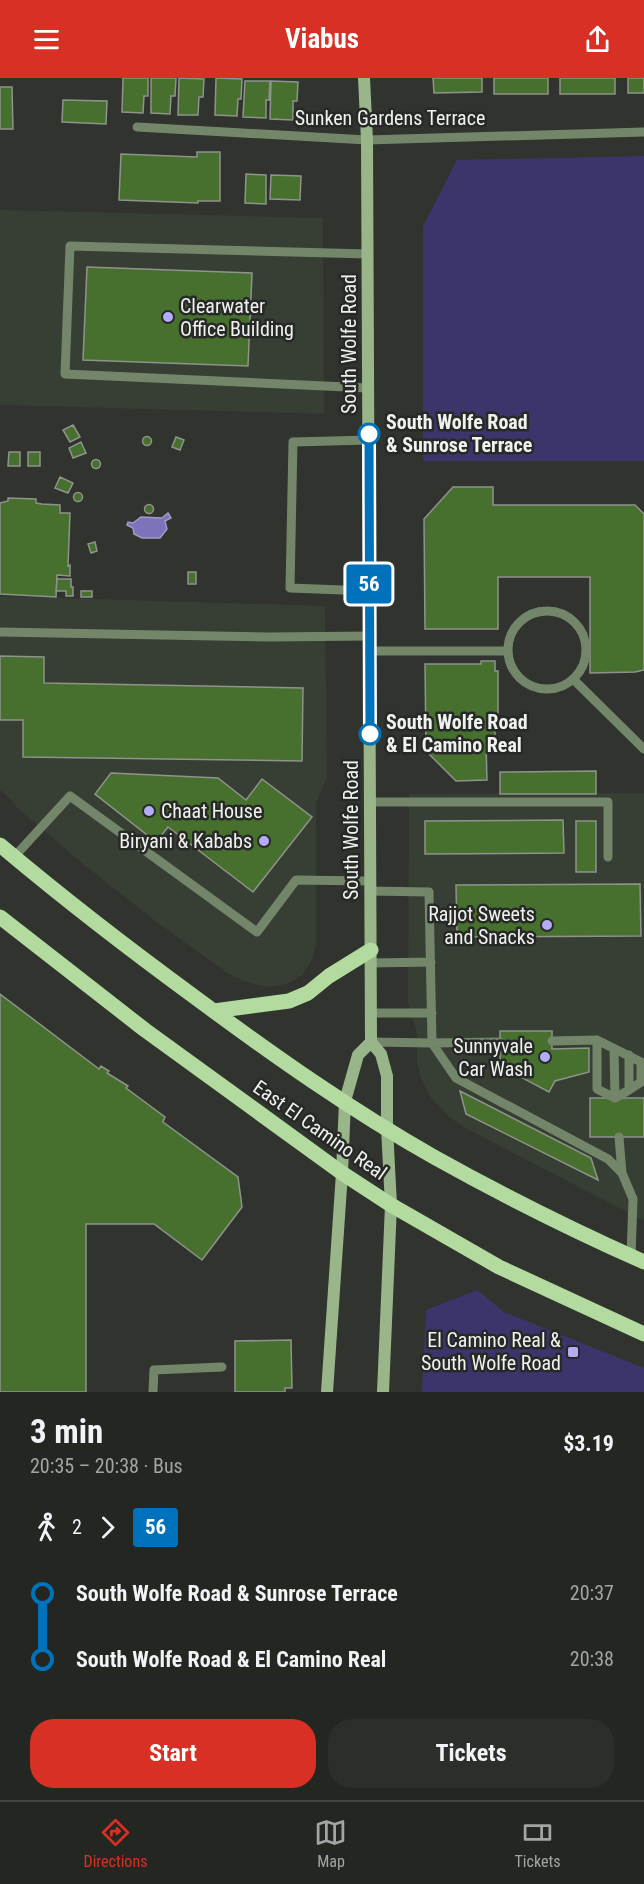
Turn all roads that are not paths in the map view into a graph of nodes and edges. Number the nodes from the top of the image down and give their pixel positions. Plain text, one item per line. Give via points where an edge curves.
1 (364, 78) edge
2 (137, 127) dead end
3 (644, 132) edge
4 (367, 140) junction
5 (368, 254) junction
6 (368, 388) junction
7 (369, 440) junction
8 (369, 591) junction
9 (0, 632) edge
10 (370, 636) junction
11 (370, 651) junction
12 (507, 651) junction
13 (573, 679) junction
14 (644, 749) edge
15 (370, 802) junction
16 (0, 845) edge
17 (608, 856) dead end
18 (14, 857) junction
19 (370, 886) junction
20 (0, 917) edge
21 (371, 956) junction
22 (431, 962) junction
23 (214, 1011) junction
24 (371, 1013) junction
25 (432, 1013) junction
26 (597, 1040) junction
27 (552, 1041) dead end
28 (371, 1042) junction
29 (500, 1042) dead end
30 (432, 1043) junction
31 (614, 1048) junction
32 (615, 1098) junction
33 (345, 1101) junction
34 (387, 1128) junction
35 (619, 1137) dead end
36 (342, 1173) junction
37 (622, 1173) junction
38 (390, 1205) junction
39 (638, 1259) edge
40 (644, 1334) edge
41 (222, 1367) dead end
42 (153, 1392) edge
43 (327, 1392) edge
44 (382, 1392) edge

1 - 4 main road, South Wolfe Road
2 - 4 lane, Sunken Gardens Terrace
3 - 4 lane, Sunken Gardens Terrace
4 - 5 main road, South Wolfe Road
5 - 6 main road, South Wolfe Road
5 - 6 lane via 70,246 65,374
6 - 7 main road, South Wolfe Road
7 - 8 main road, South Wolfe Road
7 - 8 lane via 293,442 290,588
8 - 10 main road, South Wolfe Road
9 - 10 lane
10 - 11 main road, South Wolfe Road
11 - 12 lane
11 - 15 main road, South Wolfe Road
12 - 13 lane via 513,671 536,688 551,690
12 - 13 lane via 511,634 530,614 560,613 580,629 585,643 586,656
13 - 14 lane
15 - 17 lane via 608,802
15 - 19 main road, South Wolfe Road
16 - 18 main road, East El Camino Real
18 - 19 lane via 70,796 257,932 296,880
18 - 23 main road, East El Camino Real
19 - 21 main road, South Wolfe Road
19 - 22 lane via 429,892
20 - 36 main road, East El Camino Real via 127,1017
21 - 22 lane
21 - 23 main road via 289,1001
21 - 24 main road, South Wolfe Road
22 - 25 lane
23 - 33 main road, East El Camino Real
24 - 25 lane
24 - 28 main road, South Wolfe Road
25 - 30 lane
26 - 27 lane
26 - 31 lane
26 - 32 lane via 597,1089
28 - 30 lane
28 - 33 main road via 358,1055
28 - 34 main road, South Wolfe Road via 381,1054 387,1076
29 - 30 lane
30 - 37 lane via 456,1078 608,1159
31 - 32 lane
31 - 32 lane via 629,1055 629,1089
33 - 34 main road, East El Camino Real
33 - 36 main road
34 - 38 main road, South Wolfe Road
34 - 39 main road, East El Camino Real via 480,1182
35 - 37 lane
36 - 38 main road, East El Camino Real
36 - 43 main road
37 - 39 lane via 633,1199
38 - 40 main road, East El Camino Real via 499,1267
38 - 44 main road, South Wolfe Road
41 - 42 lane via 154,1370

